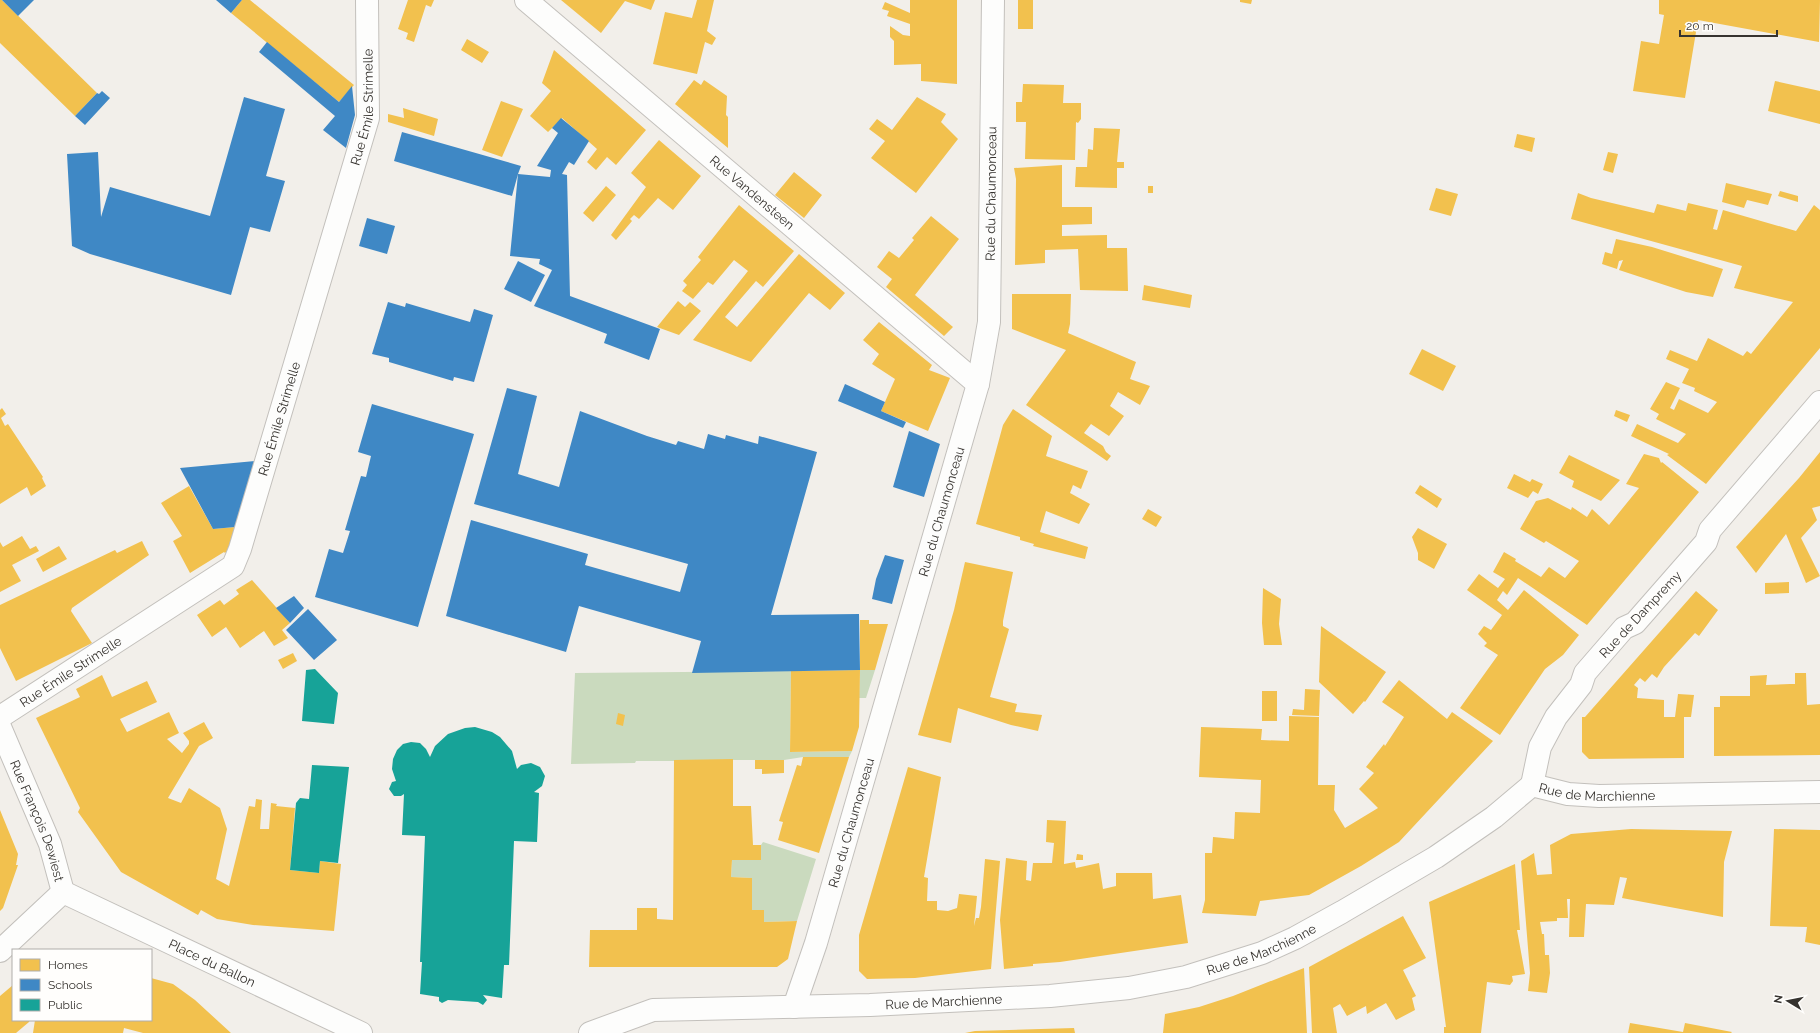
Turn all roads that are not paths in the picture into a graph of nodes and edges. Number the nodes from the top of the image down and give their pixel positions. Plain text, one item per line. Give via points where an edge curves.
1 (367, 0) edge
2 (526, 0) edge
3 (993, 0) edge
4 (978, 384) junction
5 (1820, 402) edge
6 (0, 717) edge
7 (0, 726) edge
8 (1532, 785) junction
9 (1820, 792) edge
10 (63, 892) junction
11 (0, 951) edge
12 (794, 1007) junction
13 (360, 1033) edge
14 (590, 1033) edge
15 (594, 1033) edge

1 - 6 street, Rue Émile Strimelle via 367,122 233,566
2 - 4 street, Rue Vandensteen
3 - 4 street, Rue du Chaumonceau via 989,322
4 - 12 street, Rue du Chaumonceau via 818,936
5 - 8 street, Rue de Dampremy via 1710,530 1706,542 1634,624 1624,628 1585,673 1582,685 1564,706 1540,747
7 - 10 street, Rue François Dewiest via 50,844
8 - 9 street, Rue de Marchienne via 1568,794 1599,796
8 - 12 street, Rue de Marchienne via 1494,817 1396,881 1287,942 1202,973 1159,983 1089,993
10 - 11 street
10 - 13 street, Place du Ballon
12 - 15 street, Rue de Marchienne via 653,1010
14 - 15 street

